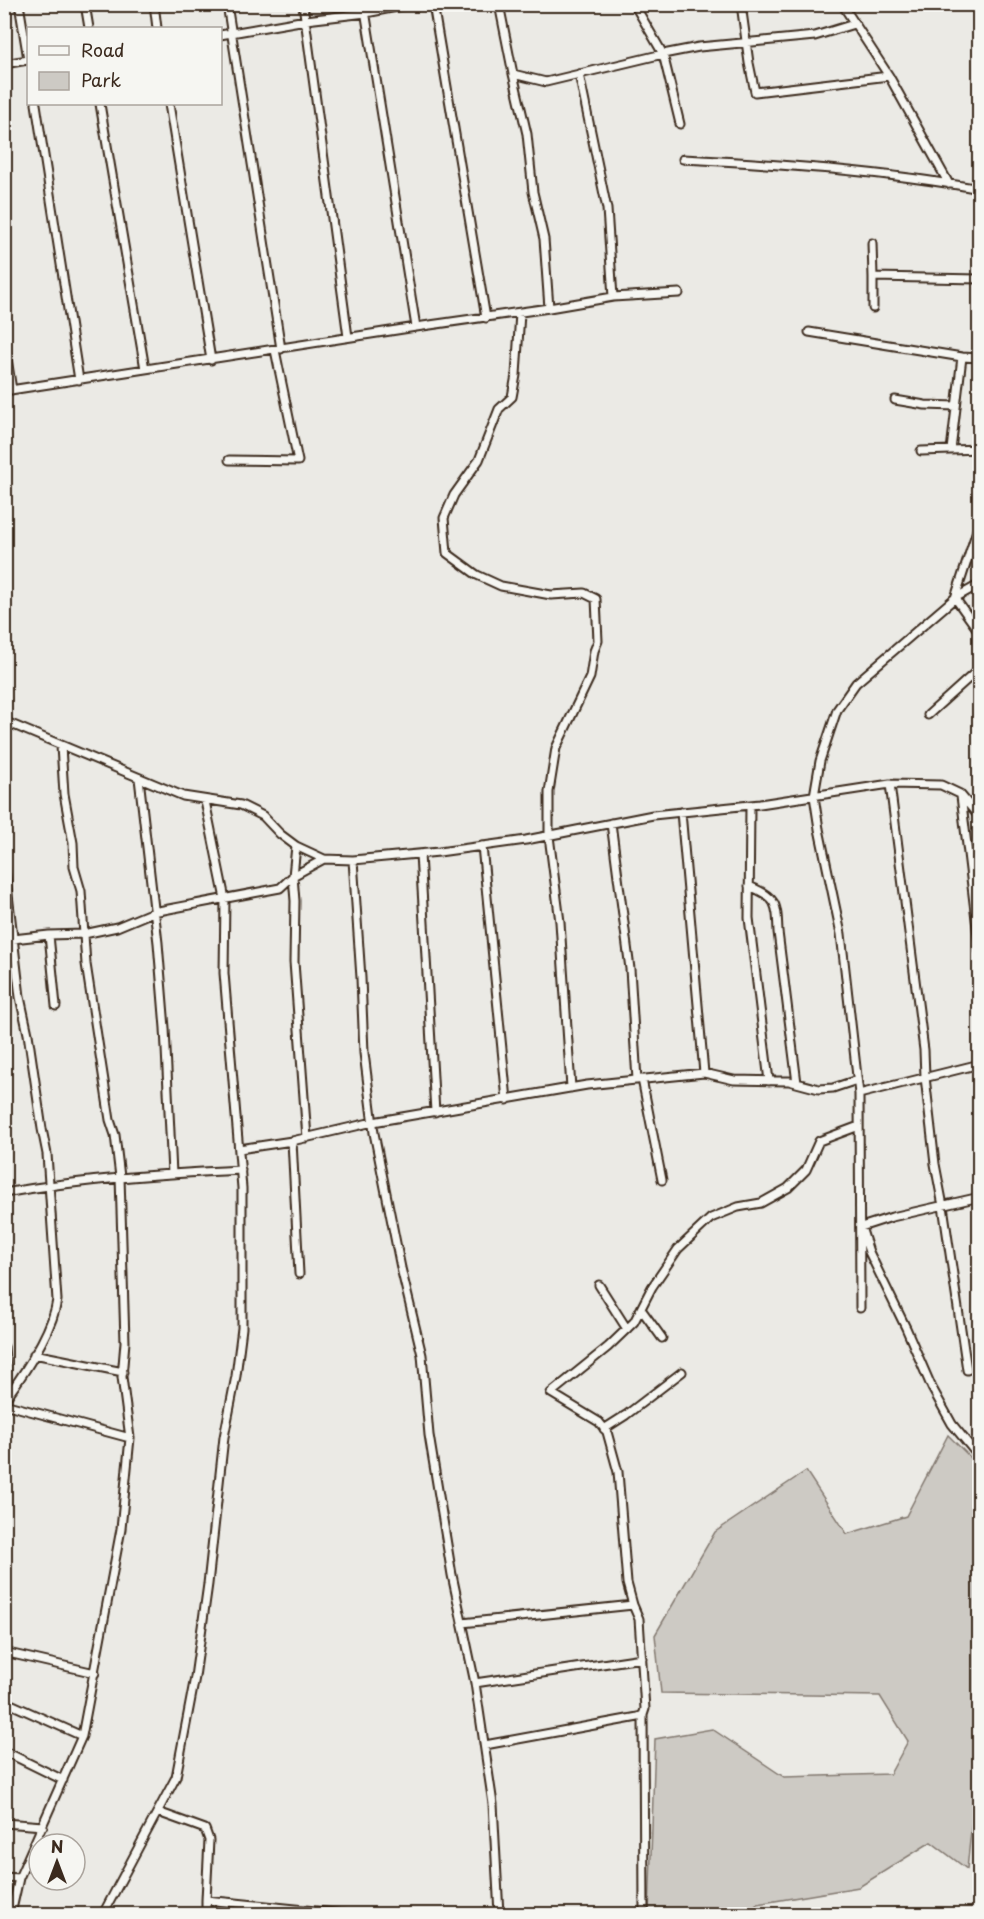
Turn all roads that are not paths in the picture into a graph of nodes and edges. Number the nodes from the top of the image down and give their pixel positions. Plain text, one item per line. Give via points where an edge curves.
1 (19, 4) edge
2 (85, 4) edge
3 (154, 4) edge
4 (227, 4) edge
5 (303, 4) edge
6 (364, 4) edge
7 (412, 4) edge
8 (433, 4) edge
9 (498, 4) edge
10 (634, 4) edge
11 (741, 4) edge
12 (842, 4) edge
13 (366, 13) junction
14 (306, 20) junction
15 (854, 24) junction
16 (88, 27) edge
17 (157, 27) edge
18 (231, 34) junction
19 (222, 35) edge
20 (747, 42) junction
21 (27, 53) edge
22 (663, 54) junction
23 (27, 59) edge
24 (4, 64) edge
25 (513, 74) junction
26 (579, 74) junction
27 (889, 76) junction
28 (36, 105) edge
29 (100, 105) edge
30 (169, 105) edge
31 (680, 124) dead end
32 (683, 159) dead end
33 (949, 184) junction
34 (980, 189) edge
35 (872, 243) dead end
36 (873, 277) junction
37 (980, 279) edge
38 (679, 293) dead end
39 (613, 297) junction
40 (549, 308) junction
41 (873, 308) dead end
42 (520, 313) junction
43 (486, 318) junction
44 (416, 327) junction
45 (810, 332) dead end
46 (348, 338) junction
47 (4, 339) edge
48 (278, 349) junction
49 (962, 357) junction
50 (980, 358) edge
51 (211, 360) junction
52 (145, 369) junction
53 (79, 380) junction
54 (8, 391) edge
55 (896, 400) dead end
56 (956, 406) junction
57 (980, 449) edge
58 (951, 450) junction
59 (921, 451) dead end
60 (229, 460) dead end
61 (980, 521) edge
62 (980, 584) edge
63 (955, 598) junction
64 (980, 633) edge
65 (980, 668) edge
66 (928, 716) dead end
67 (4, 721) edge
68 (61, 746) junction
69 (139, 778) junction
70 (890, 784) junction
71 (960, 795) junction
72 (814, 796) junction
73 (205, 801) junction
74 (750, 805) junction
75 (681, 812) junction
76 (980, 818) edge
77 (611, 823) junction
78 (549, 836) junction
79 (296, 846) junction
80 (482, 846) junction
81 (420, 854) junction
82 (324, 859) junction
83 (4, 860) edge
84 (353, 860) junction
85 (293, 876) junction
86 (749, 886) junction
87 (225, 899) junction
88 (153, 912) junction
89 (84, 934) junction
90 (49, 935) junction
91 (14, 939) junction
92 (4, 940) edge
93 (980, 952) edge
94 (56, 1006) dead end
95 (980, 1064) edge
96 (704, 1073) junction
97 (925, 1077) junction
98 (639, 1079) junction
99 (857, 1080) junction
100 (769, 1081) junction
101 (797, 1083) junction
102 (571, 1088) junction
103 (859, 1094) junction
104 (507, 1100) junction
105 (435, 1112) junction
106 (373, 1122) junction
107 (859, 1126) junction
108 (307, 1138) junction
109 (292, 1141) junction
110 (239, 1149) junction
111 (241, 1170) junction
112 (172, 1174) junction
113 (120, 1177) junction
114 (662, 1180) dead end
115 (50, 1185) junction
116 (4, 1193) edge
117 (980, 1197) edge
118 (943, 1206) junction
119 (861, 1227) junction
120 (299, 1274) dead end
121 (599, 1285) dead end
122 (860, 1308) dead end
123 (641, 1309) junction
124 (627, 1329) junction
125 (662, 1338) dead end
126 (4, 1347) edge
127 (34, 1354) junction
128 (967, 1370) dead end
129 (123, 1372) junction
130 (682, 1372) dead end
131 (6, 1376) edge
132 (6, 1400) edge
133 (604, 1429) junction
134 (130, 1438) junction
135 (980, 1458) edge
136 (633, 1605) junction
137 (462, 1623) junction
138 (4, 1652) edge
139 (642, 1658) junction
140 (95, 1673) junction
141 (475, 1683) junction
142 (4, 1701) edge
143 (643, 1714) junction
144 (82, 1736) junction
145 (485, 1745) junction
146 (4, 1751) edge
147 (63, 1780) junction
148 (158, 1812) junction
149 (4, 1823) edge
150 (43, 1826) junction
151 (4, 1877) edge
152 (19, 1878) junction
153 (206, 1900) junction
154 (11, 1914) edge
155 (103, 1914) edge
156 (206, 1914) edge
157 (345, 1914) edge
158 (499, 1914) edge
159 (644, 1914) edge

1 - 21 street
2 - 16 street
3 - 17 street
4 - 18 street
5 - 14 street
6 - 13 street
7 - 13 street
8 - 43 street
9 - 25 street
10 - 22 street
11 - 20 street
12 - 15 street
13 - 14 street
13 - 44 street
14 - 18 street
14 - 46 street
15 - 20 street via 815,36
15 - 27 street
18 - 19 street
18 - 48 street
20 - 22 street
20 - 27 street via 755,92
22 - 26 street
22 - 31 street
23 - 24 street
25 - 26 street via 546,82
25 - 40 street via 544,238
26 - 39 street via 607,208
27 - 33 street
28 - 53 street
29 - 52 street
30 - 51 street
32 - 33 street via 792,165
33 - 34 street
35 - 36 street
36 - 37 street
36 - 41 street
38 - 39 street
39 - 40 street
40 - 42 street
42 - 43 street
42 - 78 street via 512,397 499,409 479,460 454,495 444,518 444,532 447,552 501,586 551,595 584,593 596,599 598,641 590,676 556,748 549,792
43 - 44 street
44 - 46 street
45 - 49 street
46 - 48 street
47 - 54 street
48 - 51 street
48 - 60 street via 298,461
49 - 50 street
49 - 56 street
51 - 52 street
52 - 53 street
53 - 54 street
55 - 56 street
56 - 58 street
57 - 58 street
58 - 59 street
61 - 63 street
62 - 63 street
63 - 64 street
63 - 72 street via 856,683 837,710 820,761
65 - 66 street
67 - 68 street
68 - 69 street
68 - 89 street
69 - 73 street
69 - 88 street
70 - 71 street via 941,785
70 - 72 street
70 - 97 street
71 - 76 street
71 - 93 street
72 - 74 street
72 - 99 street via 841,934
73 - 79 street via 241,805 263,816
73 - 87 street
74 - 75 street
74 - 86 street
75 - 77 street
75 - 96 street
77 - 78 street
77 - 98 street via 630,969
78 - 80 street
78 - 102 street via 560,922
79 - 82 street
79 - 85 street
80 - 81 street
80 - 104 street
81 - 84 street
81 - 105 street
82 - 84 street
82 - 85 street
83 - 91 street
84 - 106 street via 364,1053
85 - 87 street via 280,888
85 - 108 street via 294,962
86 - 100 street via 749,918
86 - 101 street via 773,899 777,909
87 - 88 street
87 - 110 street via 224,973
88 - 89 street via 117,927
88 - 112 street via 165,1028
89 - 90 street
89 - 113 street
90 - 91 street
90 - 94 street
91 - 92 street
91 - 115 street
95 - 97 street
96 - 98 street
96 - 100 street via 734,1080
97 - 103 street
97 - 118 street
98 - 102 street
98 - 114 street
99 - 101 street via 819,1089
99 - 103 street
100 - 101 street
102 - 104 street
103 - 107 street
104 - 105 street
105 - 106 street
106 - 108 street
106 - 137 street via 422,1355 429,1435
107 - 119 street
107 - 123 street via 819,1142 806,1170 788,1188 761,1203 711,1218 678,1249
108 - 109 street
109 - 110 street
109 - 120 street
110 - 111 street
111 - 112 street
111 - 148 street via 242,1328 236,1376 224,1437 195,1677 176,1776
112 - 113 street
113 - 115 street
113 - 129 street
115 - 116 street
115 - 127 street via 57,1300 55,1314
117 - 118 street
118 - 119 street
118 - 128 street
119 - 122 street
119 - 135 street via 932,1388 952,1424
121 - 124 street
123 - 124 street
123 - 125 street
124 - 133 street via 551,1393
126 - 131 street
127 - 129 street
127 - 132 street
129 - 134 street
130 - 133 street
131 - 132 street
132 - 134 street
133 - 136 street via 618,1472 627,1584
134 - 140 street via 121,1529
136 - 137 street
136 - 139 street via 639,1618
137 - 141 street
138 - 140 street
139 - 141 street
139 - 143 street
140 - 144 street
141 - 145 street
142 - 144 street
143 - 145 street
143 - 159 street
144 - 147 street
145 - 158 street via 493,1804
146 - 147 street
147 - 150 street
148 - 153 street via 208,1833
148 - 155 street
149 - 150 street
150 - 152 street
151 - 152 street
152 - 154 street
153 - 156 street
153 - 157 street

